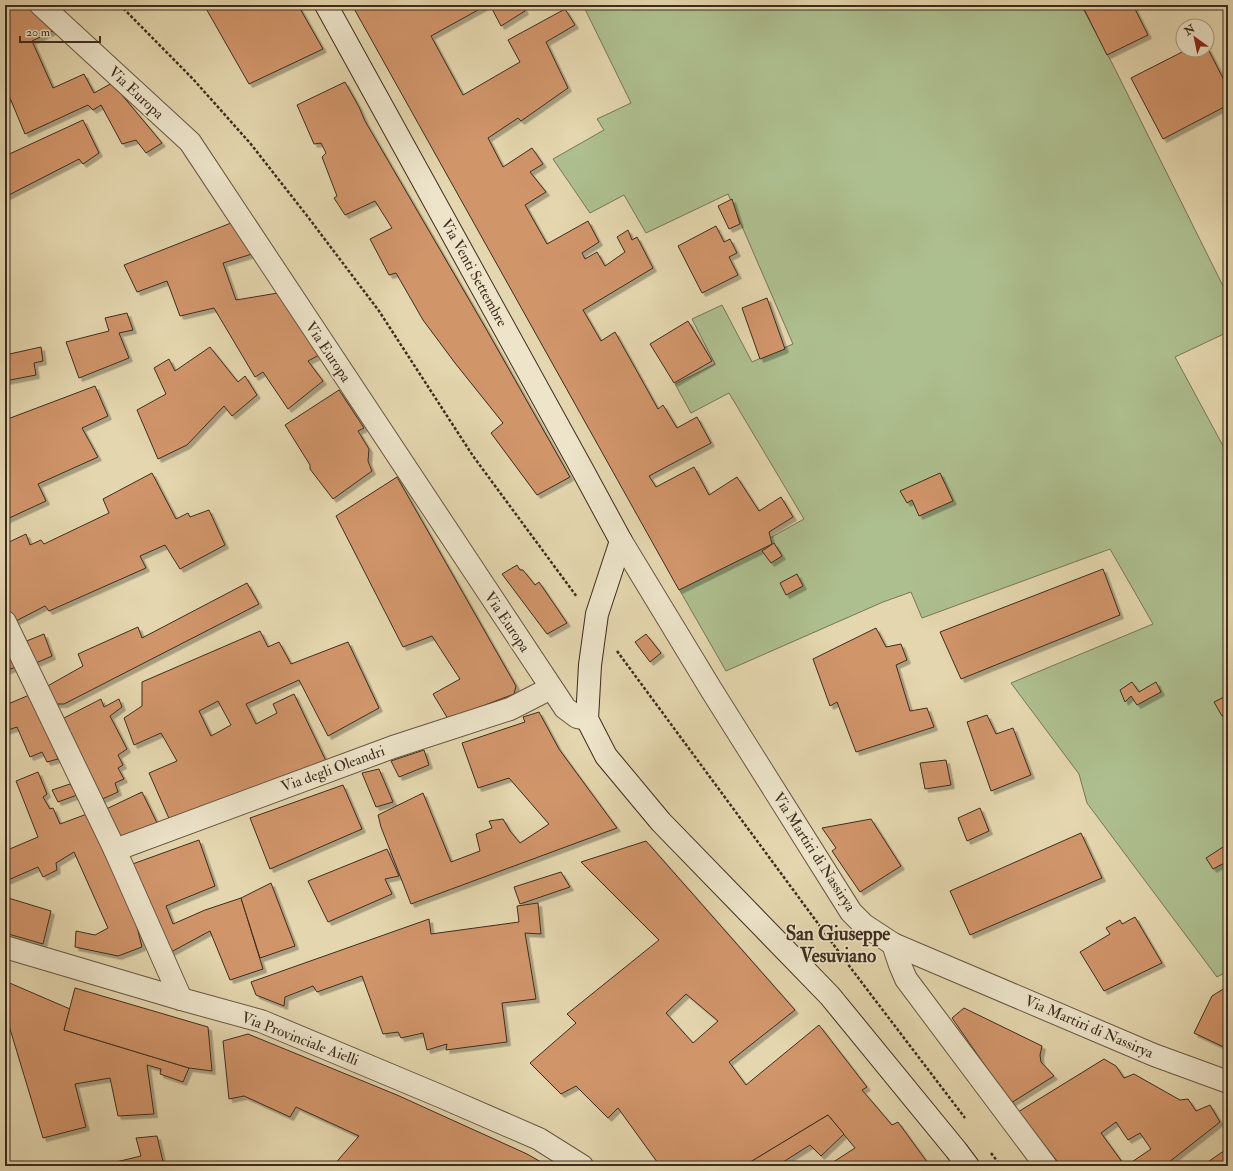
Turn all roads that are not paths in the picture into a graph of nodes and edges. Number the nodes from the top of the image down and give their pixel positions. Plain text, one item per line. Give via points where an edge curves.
1 (41, 5) edge
2 (326, 5) edge
3 (621, 541) junction
4 (5, 622) edge
5 (551, 688) junction
6 (587, 719) junction
7 (115, 850) junction
8 (893, 944) junction
9 (5, 947) edge
10 (181, 999) junction
11 (1228, 1082) edge
12 (582, 1166) edge
13 (968, 1166) edge
14 (1046, 1166) edge

1 - 5 street, Via Europa via 190,142
2 - 3 street, Via Venti Settembre
3 - 6 street via 597,614 590,665
3 - 8 street, Via Martiri di Nassirya via 851,912 864,925
4 - 7 street
5 - 6 street, Via Europa via 565,708
5 - 7 street, Via degli Oleandri via 510,709 393,747
6 - 13 street via 606,756 661,822 830,996
7 - 10 street
8 - 11 street, Via Martiri di Nassirya via 1154,1055
8 - 14 street via 906,979
9 - 10 street, Via Provinciale Aielli
10 - 12 street, Via Provinciale Aielli via 261,1021 539,1140

